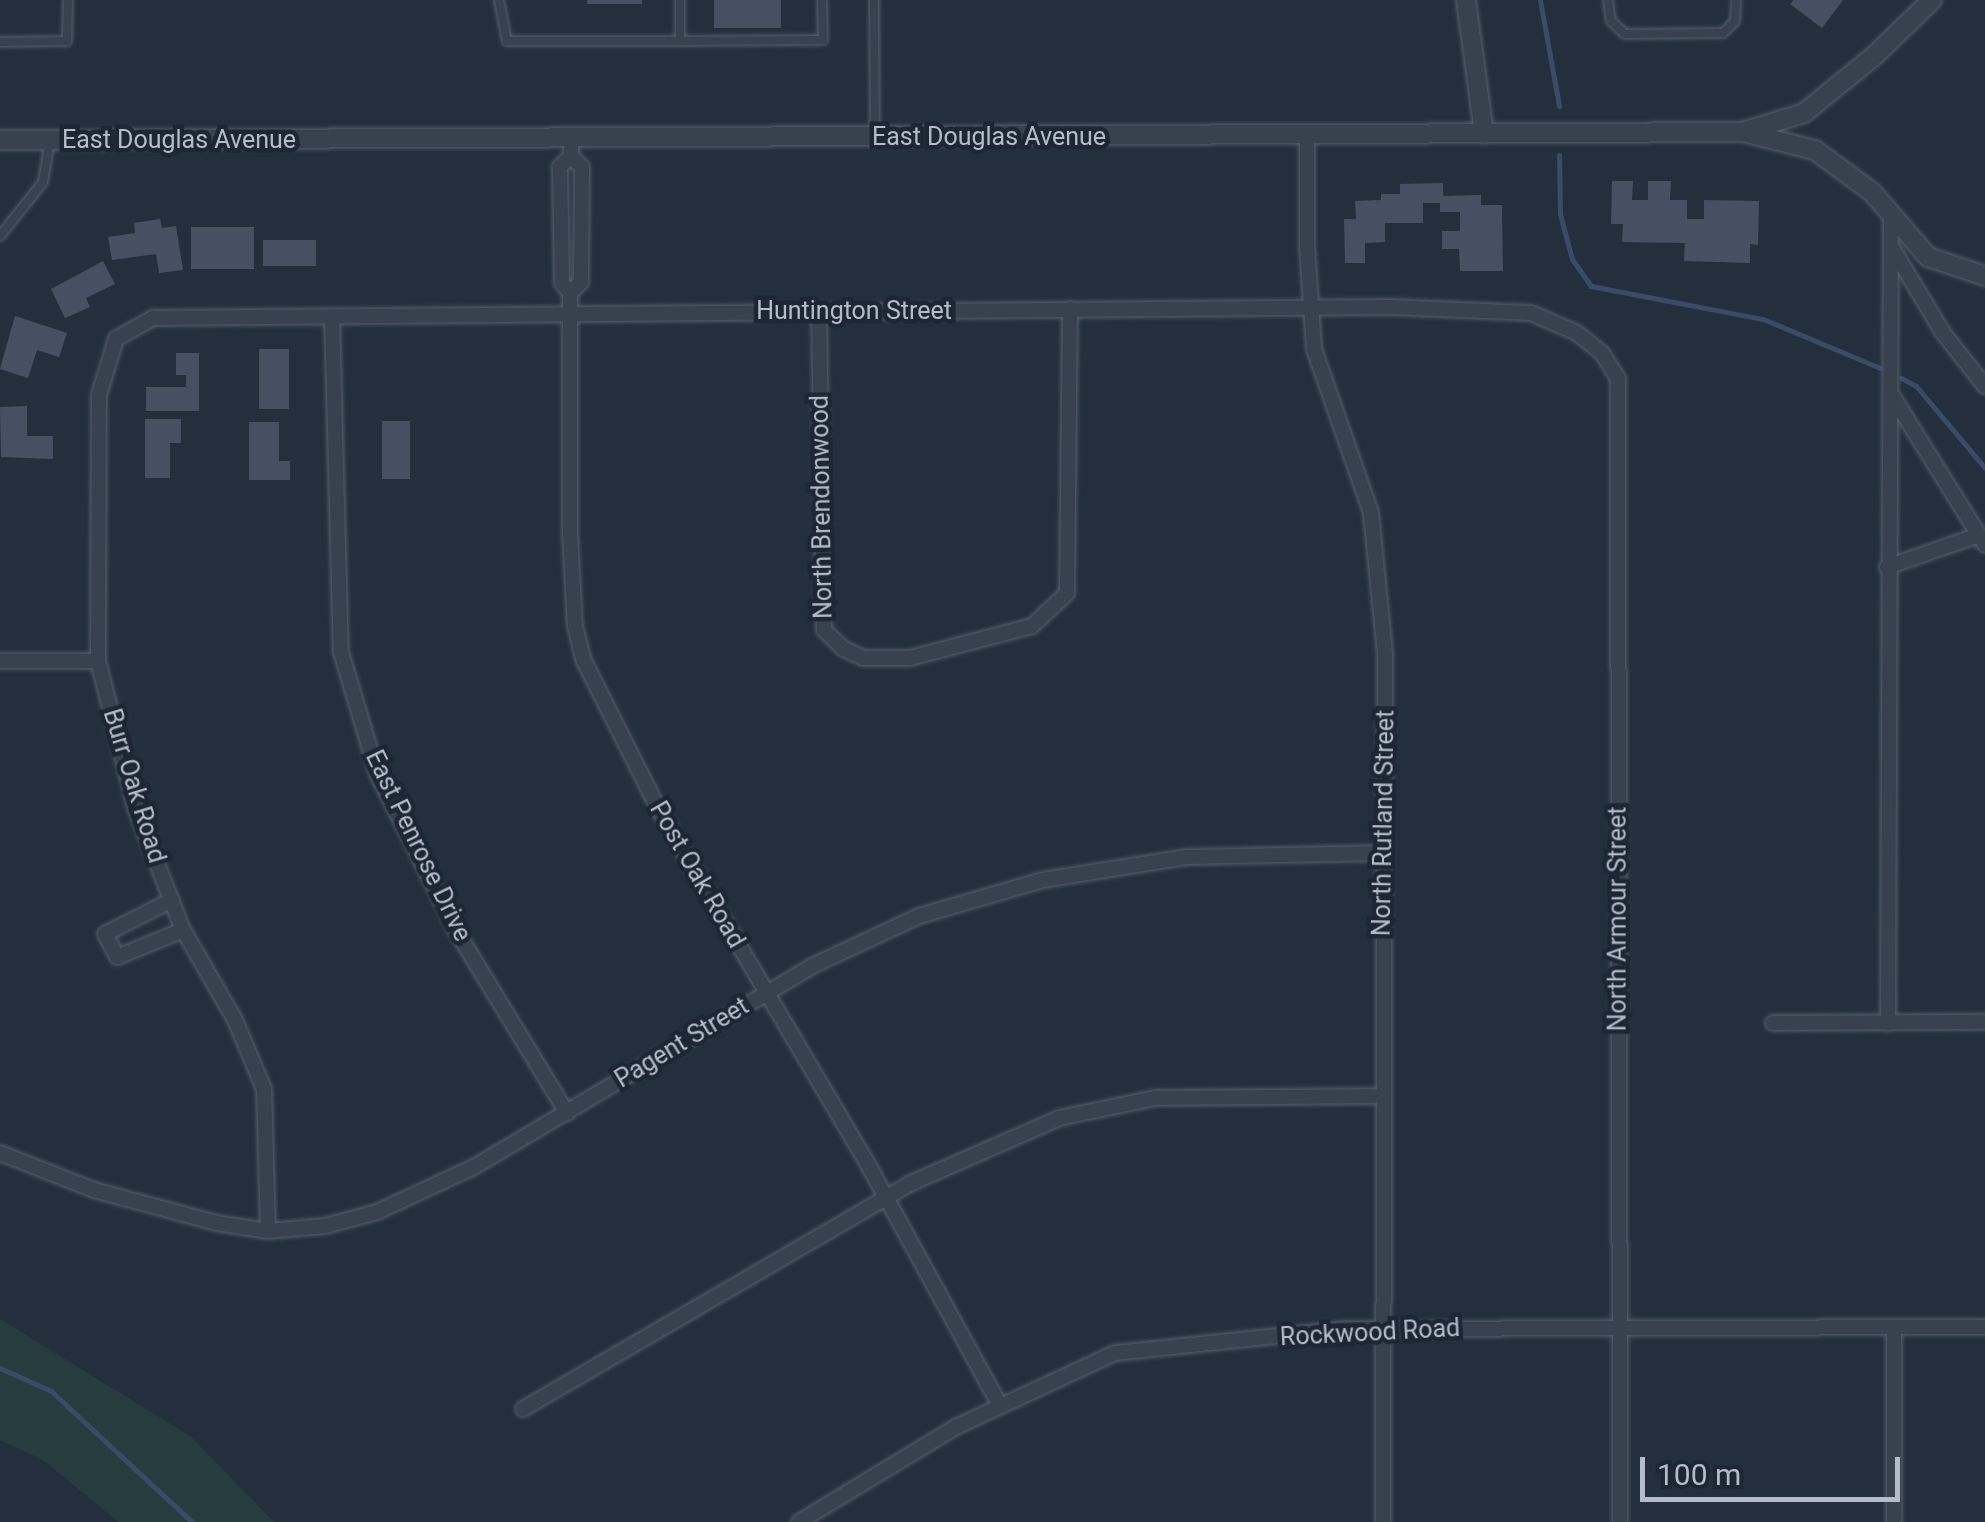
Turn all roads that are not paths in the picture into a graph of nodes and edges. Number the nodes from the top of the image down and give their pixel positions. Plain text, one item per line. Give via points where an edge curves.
1 (68, 0) edge
2 (499, 0) edge
3 (680, 0) edge
4 (822, 0) edge
5 (874, 0) edge
6 (1466, 0) edge
7 (1608, 0) edge
8 (1736, 0) edge
9 (1931, 0) edge
10 (680, 41) junction
11 (0, 42) edge
12 (1742, 132) junction
13 (1484, 134) junction
14 (1307, 135) junction
15 (875, 138) junction
16 (0, 140) edge
17 (50, 140) junction
18 (571, 147) junction
19 (1890, 214) junction
20 (0, 236) edge
21 (1890, 244) junction
22 (1985, 276) edge
23 (1311, 307) junction
24 (1070, 309) junction
25 (819, 311) junction
26 (571, 313) junction
27 (332, 316) junction
28 (130, 331) joint
29 (1577, 333) joint
30 (1985, 386) edge
31 (1890, 390) junction
32 (1982, 540) edge
33 (1887, 567) junction
34 (0, 661) edge
35 (98, 661) junction
36 (1383, 853) junction
37 (172, 900) junction
38 (184, 930) junction
39 (766, 993) junction
40 (1985, 1022) edge
41 (1773, 1023) dead end
42 (1888, 1023) junction
43 (1382, 1096) junction
44 (567, 1113) junction
45 (0, 1153) edge
46 (886, 1197) junction
47 (268, 1231) junction
48 (1619, 1327) junction
49 (1894, 1327) junction
50 (1985, 1327) edge
51 (1383, 1329) junction
52 (1000, 1406) junction
53 (523, 1409) dead end
54 (799, 1522) edge
55 (1382, 1522) edge
56 (1620, 1522) edge
57 (1894, 1522) edge

1 - 11 lane via 67,42
2 - 10 lane via 507,42
3 - 10 lane
4 - 10 lane via 823,40
5 - 15 lane
6 - 13 street
7 - 8 lane via 1611,21 1625,34 1723,33 1736,21
9 - 12 street, East Douglas Avenue via 1804,113
12 - 13 street, East Douglas Avenue
12 - 19 street via 1816,150
13 - 14 street, East Douglas Avenue
14 - 15 street, East Douglas Avenue
14 - 23 street, North Rutland Street
15 - 18 street, East Douglas Avenue
16 - 17 street, East Douglas Avenue
17 - 18 street, East Douglas Avenue
17 - 20 lane via 44,182
18 - 26 street, Post Oak Road via 560,167 562,283
19 - 21 street
19 - 22 street via 1928,257
21 - 30 street via 1943,333
21 - 31 street
23 - 24 street, Huntington Street
23 - 29 street, Huntington Street via 1531,313
23 - 36 street, North Rutland Street via 1314,349 1371,513 1386,654
24 - 25 street, Huntington Street
24 - 25 street, North Brendonwood via 1066,592 1032,626 910,658 864,658 824,630
25 - 26 street, Huntington Street
26 - 27 street, Huntington Street
26 - 39 street, Post Oak Road via 570,532 575,626 584,661 658,808
27 - 28 street, Huntington Street via 153,318
27 - 44 street, East Penrose Drive via 340,634 376,772 457,932
28 - 35 street, Burr Oak Road via 116,339 99,395
29 - 48 street, North Armour Street via 1602,353 1618,379
31 - 32 street
31 - 33 street
32 - 33 street
33 - 42 street
34 - 35 street
35 - 37 street, Burr Oak Road via 136,810
36 - 39 street, Pagent Street via 1187,857 1043,880 920,916
36 - 43 street, North Rutland Street
37 - 38 street, Burr Oak Road
37 - 38 street via 105,934 118,957
38 - 47 street, Burr Oak Road via 235,1020 264,1089
39 - 44 street, Pagent Street
39 - 46 street, Post Oak Road
40 - 42 street
41 - 42 street
43 - 46 street via 1156,1098 1060,1118
43 - 51 street, North Rutland Street
44 - 47 street, Pagent Street via 474,1167 376,1212
45 - 47 street, Pagent Street via 94,1190
46 - 52 street, Post Oak Road
46 - 53 street
48 - 49 street, Rockwood Road
48 - 51 street, Rockwood Road
48 - 56 street, North Armour Street
49 - 50 street, Rockwood Road
49 - 57 street
51 - 52 street, Rockwood Road via 1115,1353
51 - 55 street, North Rutland Street
52 - 54 street, Rockwood Road

